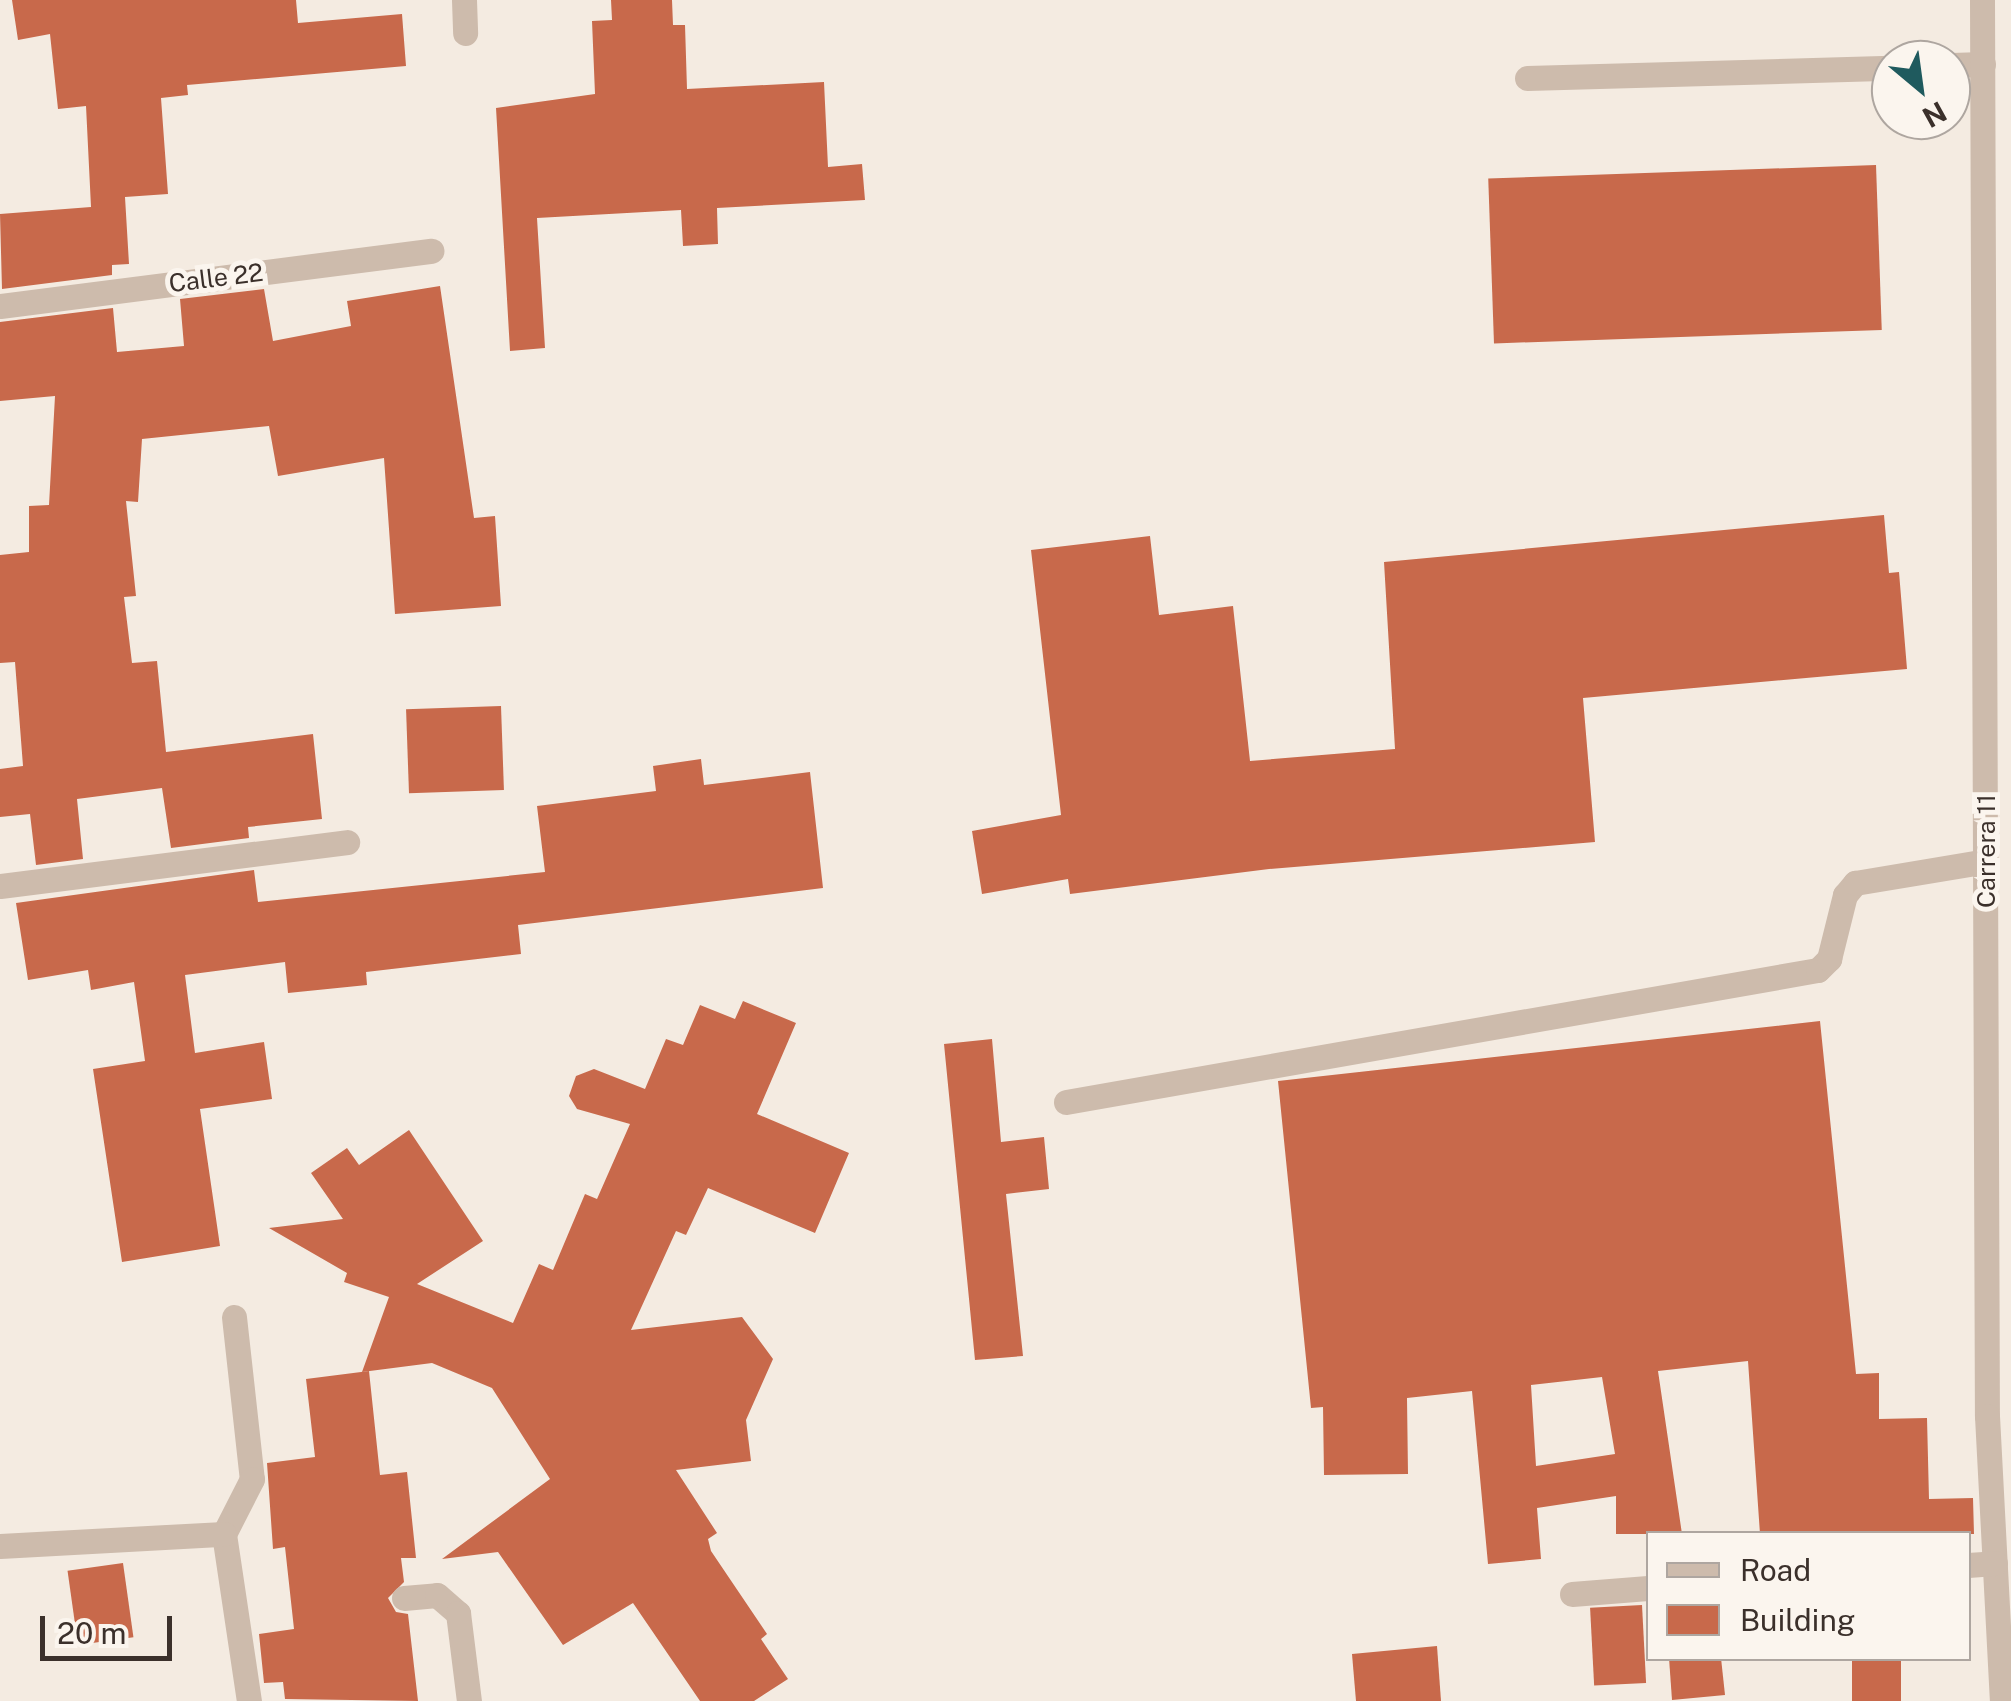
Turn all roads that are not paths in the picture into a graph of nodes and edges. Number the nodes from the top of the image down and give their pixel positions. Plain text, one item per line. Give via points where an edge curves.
1 (464, 0) edge
2 (1982, 0) edge
3 (464, 32) dead end
4 (1983, 64) junction
5 (1971, 65) edge
6 (1871, 69) edge
7 (1527, 78) dead end
8 (432, 251) dead end
9 (0, 306) edge
10 (347, 842) dead end
11 (1986, 860) junction
12 (0, 886) edge
13 (1066, 1102) dead end
14 (234, 1317) dead end
15 (224, 1534) junction
16 (0, 1546) edge
17 (1995, 1563) junction
18 (1971, 1565) edge
19 (1646, 1588) edge
20 (1572, 1594) dead end
21 (404, 1598) dead end
22 (249, 1701) edge
23 (469, 1701) edge
24 (2002, 1701) edge

1 - 3 street
2 - 4 street, Carrera 11
4 - 5 street
4 - 11 street, Carrera 11
6 - 7 street
8 - 9 street, Calle 22
10 - 12 street
11 - 13 street via 1854,883 1829,960 1818,970
11 - 17 street, Carrera 11 via 1988,1416
14 - 15 street via 252,1480
15 - 16 street
15 - 22 street
17 - 18 street
17 - 24 street, Carrera 11
19 - 20 street
21 - 23 street via 437,1595 458,1614

